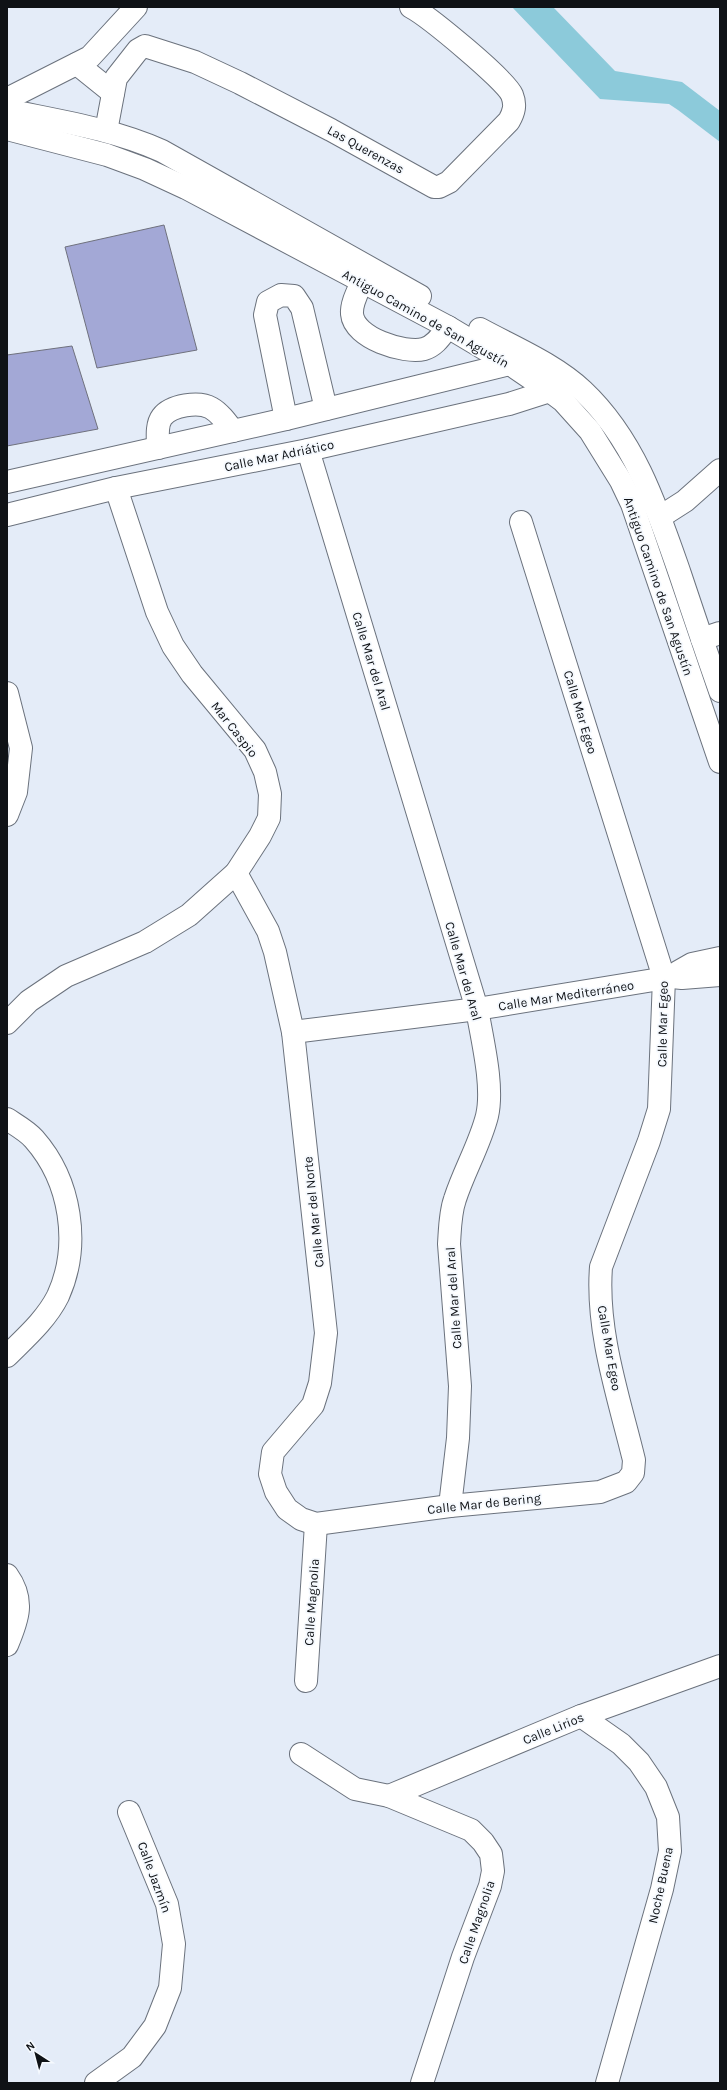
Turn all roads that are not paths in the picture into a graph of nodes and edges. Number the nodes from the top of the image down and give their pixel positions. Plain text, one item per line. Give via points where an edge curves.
1 (136, 7) edge
2 (411, 7) edge
3 (77, 64) junction
4 (113, 93) junction
5 (7, 99) edge
6 (7, 110) edge
7 (7, 129) edge
8 (106, 131) junction
9 (362, 282) junction
10 (454, 331) junction
11 (503, 360) junction
12 (552, 367) junction
13 (439, 382) junction
14 (573, 383) junction
15 (551, 392) junction
16 (336, 407) junction
17 (286, 419) junction
18 (233, 431) junction
19 (158, 448) junction
20 (308, 450) junction
21 (720, 470) edge
22 (7, 482) edge
23 (116, 488) junction
24 (7, 515) edge
25 (660, 517) junction
26 (521, 522) dead end
27 (711, 636) edge
28 (720, 691) edge
29 (7, 693) edge
30 (720, 762) edge
31 (7, 815) edge
32 (236, 873) junction
33 (720, 958) edge
34 (720, 975) edge
35 (668, 978) junction
36 (477, 1009) junction
37 (7, 1023) edge
38 (293, 1032) junction
39 (7, 1119) edge
40 (7, 1356) edge
41 (634, 1460) joint
42 (450, 1506) junction
43 (316, 1524) junction
44 (7, 1575) edge
45 (7, 1645) edge
46 (720, 1666) edge
47 (306, 1681) dead end
48 (581, 1716) junction
49 (301, 1754) dead end
50 (389, 1796) junction
51 (129, 1812) dead end
52 (96, 2083) edge
53 (422, 2083) edge
54 (607, 2083) edge

1 - 3 street via 90,57
2 - 4 street, Las Querenzas via 443,29 505,84 514,101 514,112 509,121 449,182 439,187 240,83 196,62 145,46 138,50 116,78
3 - 4 street
3 - 5 street
4 - 8 street, Las Querenzas
6 - 8 street, Antiguo Camino de San Agustín
7 - 9 street, Antiguo Camino de San Agustín via 106,155 145,169 186,188
8 - 11 street, Antiguo Camino de San Agustín via 162,151
9 - 10 street, Antiguo Camino de San Agustín
9 - 10 street via 352,313 356,324 379,342 413,350 432,346
10 - 11 street, Antiguo Camino de San Agustín
10 - 13 street via 470,353 468,365
11 - 12 street
11 - 12 street, Antiguo Camino de San Agustín
11 - 13 street
11 - 15 street, Antiguo Camino de San Agustín
11 - 16 street via 380,406
12 - 14 street, Antiguo Camino de San Agustín
13 - 16 street
14 - 15 street, Calle Mar Adriático
14 - 25 street, Antiguo Camino de San Agustín via 600,408 624,440
15 - 20 street, Calle Mar Adriático
15 - 30 street, Antiguo Camino de San Agustín via 563,401 590,432 621,481 632,504
16 - 17 street
16 - 17 street via 302,308 294,296 281,294 268,302 265,315 270,350
17 - 18 street
18 - 19 street
18 - 19 street via 212,408 196,404 177,408 162,417 158,429
19 - 22 street
20 - 23 street, Calle Mar Adriático
20 - 36 street, Calle Mar del Aral
21 - 25 street via 684,501
23 - 24 street, Calle Mar Adriático
23 - 32 street, Mar Caspio via 157,612 173,646 192,674 255,750 265,772 270,794 269,818
25 - 27 street, Antiguo Camino de San Agustín
26 - 35 street, Calle Mar Egeo
27 - 28 street, Antiguo Camino de San Agustín
29 - 31 street via 21,748 16,792
32 - 37 street, Mar Caspio via 189,914 145,942 66,976 29,1001
32 - 38 street, Calle Mar del Norte via 268,931
33 - 35 street, Calle Mar Mediterráneo via 692,964
34 - 35 street, Calle Mar Mediterráneo
35 - 36 street, Calle Mar Mediterráneo
35 - 41 street, Calle Mar Egeo via 659,1109 601,1267 599,1288 604,1333
36 - 38 street, Calle Mar Mediterráneo
36 - 42 street, Calle Mar del Aral via 486,1064 487,1115 454,1200 450,1221 449,1244 460,1386 458,1438
38 - 43 street, Calle Mar del Norte via 326,1333 320,1384 313,1405 273,1452 270,1474 276,1492 288,1509 301,1519
39 - 40 street via 33,1138 55,1169 66,1203 72,1239 67,1269 58,1296 42,1321
41 - 42 street, Calle Mar de Bering via 633,1473 626,1482 600,1492
42 - 43 street, Calle Mar de Bering
43 - 47 street, Calle Magnolia
44 - 45 street via 19,1601 14,1628
46 - 48 street, Calle Lirios
48 - 50 street, Calle Lirios
48 - 54 street, Noche Buena via 621,1744 639,1762 656,1787 668,1817 670,1851 662,1889
49 - 50 street, Calle Magnolia via 355,1789
50 - 53 street, Calle Magnolia via 471,1830 491,1854 493,1865 490,1886 463,1957
51 - 52 street, Calle Jazmín via 167,1904 174,1944 170,1988 155,2026 132,2057

